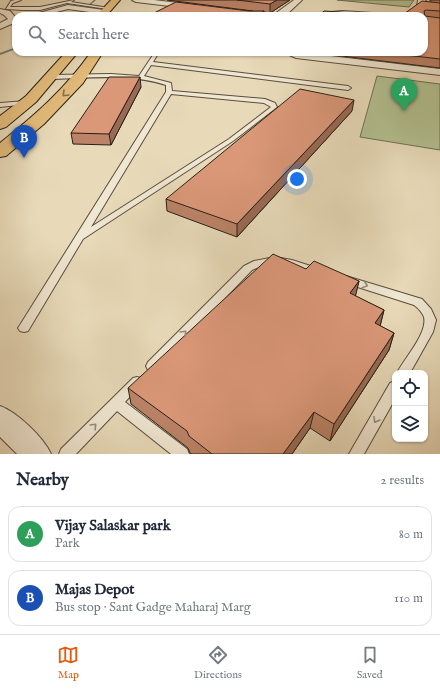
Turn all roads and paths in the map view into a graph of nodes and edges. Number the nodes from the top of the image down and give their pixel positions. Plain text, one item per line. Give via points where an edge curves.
1 (19, 0) edge
2 (72, 0) edge
3 (116, 0) edge
4 (298, 0) edge
5 (422, 0) edge
6 (67, 2) junction
7 (133, 2) edge
8 (440, 7) edge
9 (0, 11) edge
10 (228, 11) edge
11 (47, 12) edge
12 (104, 12) edge
13 (191, 12) edge
14 (195, 12) edge
15 (236, 12) edge
16 (284, 12) edge
17 (12, 17) edge
18 (12, 20) edge
19 (2, 27) edge
20 (69, 56) edge
21 (95, 56) edge
22 (154, 56) edge
23 (304, 56) edge
24 (150, 63) junction
25 (440, 72) edge
26 (51, 77) junction
27 (82, 77) junction
28 (142, 77) junction
29 (348, 88) dead end
30 (169, 92) junction
31 (26, 103) junction
32 (0, 105) edge
33 (0, 124) edge
34 (1, 150) edge
35 (79, 238) junction
36 (24, 328) dead end
37 (405, 370) edge
38 (392, 392) edge
39 (116, 403) junction
40 (0, 418) edge
41 (37, 454) edge
42 (66, 454) edge
43 (182, 454) edge
44 (356, 454) edge

1 - 6 lane via 12,2 7,8 29,10
2 - 6 lane
3 - 12 main road
4 - 16 street
5 - 8 street via 422,5
6 - 12 lane
7 - 13 street
7 - 14 street
9 - 17 street
10 - 15 street
11 - 12 street via 66,7
18 - 19 street
20 - 26 main road
21 - 27 main road
22 - 24 lane
23 - 25 street
24 - 28 lane
24 - 29 lane
26 - 27 lane
26 - 31 main road
27 - 28 lane
27 -> 34 main road via 38,121
28 - 30 lane via 169,84
30 - 35 lane
30 - 35 lane via 265,101 273,104 274,108 231,140
31 - 32 lane
31 - 33 main road
35 - 36 lane
39 -> 37 lane via 248,268 267,260 281,260 418,302 427,309 429,328
38 -> 44 lane
42 -> 39 lane
39 - 43 lane
40 - 41 street

